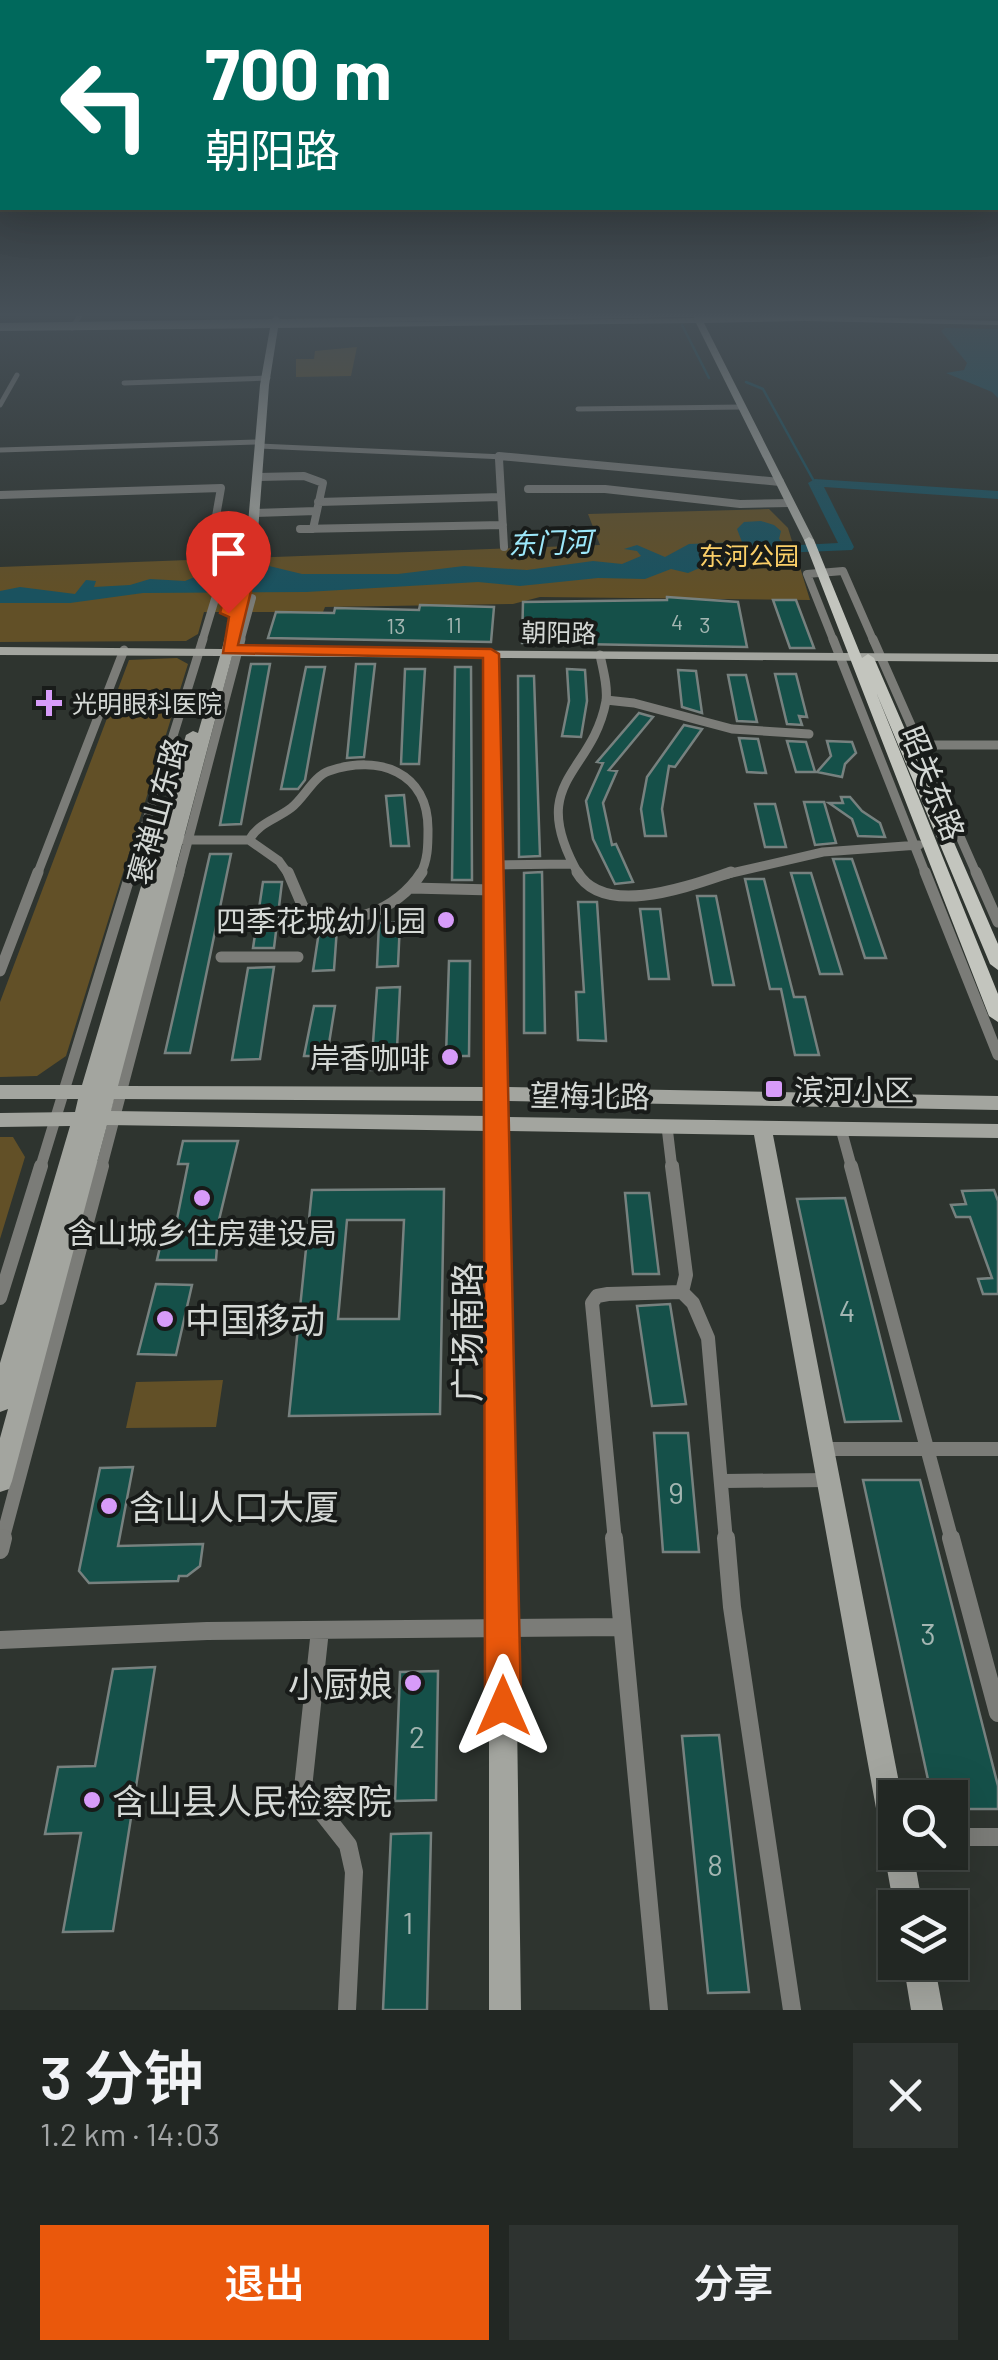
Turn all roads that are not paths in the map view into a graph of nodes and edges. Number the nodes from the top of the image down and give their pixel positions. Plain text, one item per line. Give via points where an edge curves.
1 (265, 406) edge
2 (742, 407) joint
3 (578, 409) dead end
4 (260, 444) junction
5 (0, 450) edge
6 (500, 460) dead end
7 (258, 478) junction
8 (780, 482) junction
9 (528, 489) dead end
10 (0, 495) edge
11 (502, 497) junction
12 (790, 502) junction
13 (317, 507) junction
14 (254, 518) junction
15 (503, 526) junction
16 (300, 529) dead end
17 (313, 529) junction
18 (504, 547) dead end
19 (823, 570) junction
20 (243, 594) junction
21 (215, 599) dead end
22 (124, 650) junction
23 (221, 650) junction
24 (0, 651) edge
25 (491, 654) junction
26 (600, 655) junction
27 (862, 658) junction
28 (998, 658) edge
29 (606, 700) junction
30 (810, 734) dead end
31 (904, 745) junction
32 (998, 745) edge
33 (176, 840) junction
34 (249, 840) junction
35 (922, 845) junction
36 (571, 864) junction
37 (493, 865) junction
38 (411, 888) junction
39 (493, 890) junction
40 (957, 914) junction
41 (976, 914) junction
42 (997, 916) edge
43 (221, 957) dead end
44 (298, 957) dead end
45 (998, 964) edge
46 (0, 971) edge
47 (998, 1016) edge
48 (998, 1055) edge
49 (0, 1092) edge
50 (63, 1092) junction
51 (106, 1092) junction
52 (499, 1094) junction
53 (998, 1103) edge
54 (56, 1118) junction
55 (99, 1118) junction
56 (0, 1120) edge
57 (499, 1123) junction
58 (667, 1127) junction
59 (762, 1128) junction
60 (841, 1129) junction
61 (998, 1132) edge
62 (682, 1292) junction
63 (0, 1298) edge
64 (0, 1402) edge
65 (823, 1449) junction
66 (927, 1449) junction
67 (998, 1449) edge
68 (829, 1480) junction
69 (0, 1481) edge
70 (724, 1481) junction
71 (0, 1550) edge
72 (622, 1626) junction
73 (320, 1630) junction
74 (502, 1630) junction
75 (0, 1640) edge
76 (998, 1713) edge
77 (884, 1780) edge
78 (968, 1837) edge
79 (998, 1838) edge
80 (921, 1980) edge
81 (347, 2010) edge
82 (505, 2010) edge
83 (658, 2010) edge
84 (792, 2010) edge
85 (927, 2010) edge

1 - 4 main road, 褒禅山东路
2 - 3 street
2 - 8 main road, 昭关东路
4 - 5 street
4 - 7 main road, 褒禅山东路
4 - 8 street via 472,452
6 - 11 street
7 - 13 street via 319,480
7 - 14 main road, 褒禅山东路
8 - 12 main road, 昭关东路
9 - 12 street
10 - 14 street via 221,488 216,522
11 - 13 street
11 - 15 street
12 - 19 main road, 昭关东路
13 - 14 street
13 - 17 street
14 - 20 main road, 褒禅山东路
15 - 17 street
15 - 18 street
16 - 17 street
19 - 27 main road, 昭关东路
19 - 27 street via 843,571
20 - 23 main road, 褒禅山东路
20 - 23 street
21 - 23 street
22 - 23 main road, 朝阳路
22 - 24 main road, 朝阳路
22 - 46 street
23 - 25 main road, 朝阳路
23 - 33 main road, 褒禅山东路
23 - 50 street
25 - 26 main road, 朝阳路
25 - 37 main road, 广场南路
26 - 27 main road, 朝阳路
26 - 29 street
27 - 28 main road, 朝阳路
27 - 31 main road, 昭关东路
27 - 31 street
27 - 35 street
29 - 30 street via 732,729
29 - 36 street via 559,797 557,818
31 - 32 street
31 - 35 main road, 昭关东路
31 - 41 main road, 昭关东路
31 - 42 street
33 - 34 street
33 - 51 main road, 褒禅山东路
34 - 38 street via 279,860 305,909 323,916 357,918
34 - 38 street via 325,772 353,766 391,770 429,803 428,857
35 - 36 street via 762,862 644,895 599,892
35 - 40 main road, 昭关东路
35 - 48 street
36 - 37 street
37 - 39 main road, 广场南路
38 - 39 street
39 - 52 main road, 广场南路
40 - 41 street
40 - 47 main road, 昭关东路
41 - 42 street
41 - 45 main road, 昭关东路
43 - 44 street
49 - 50 main road, 望梅北路
50 - 51 main road, 望梅北路
50 - 54 street
51 - 52 main road, 望梅北路
51 - 55 main road, 褒禅山东路
52 - 53 main road, 望梅北路
52 - 57 main road, 广场南路
54 - 55 main road, 望梅北路
54 - 56 main road, 望梅北路
54 - 63 street
55 - 57 main road, 望梅北路
55 - 64 main road, 褒禅山东路
55 - 69 main road, 褒禅山东路
55 - 71 street
57 - 58 main road, 望梅北路
57 - 74 main road, 广场南路
58 - 59 main road, 望梅北路
58 - 62 street via 686,1275
59 - 60 main road, 望梅北路
59 - 65 main road
60 - 61 main road, 望梅北路
60 - 66 street
62 - 70 street via 694,1303 708,1338
62 - 72 street via 608,1294 592,1302
65 - 66 street
65 - 68 main road
66 - 67 street
66 - 76 street
68 - 70 street
68 - 77 main road
70 - 84 street via 732,1608
72 - 74 street
72 - 83 street
73 - 74 street
73 - 75 street
73 - 81 street via 303,1788 348,1845 354,1872
74 - 82 main road, 广场南路
78 - 79 street
80 - 85 main road

